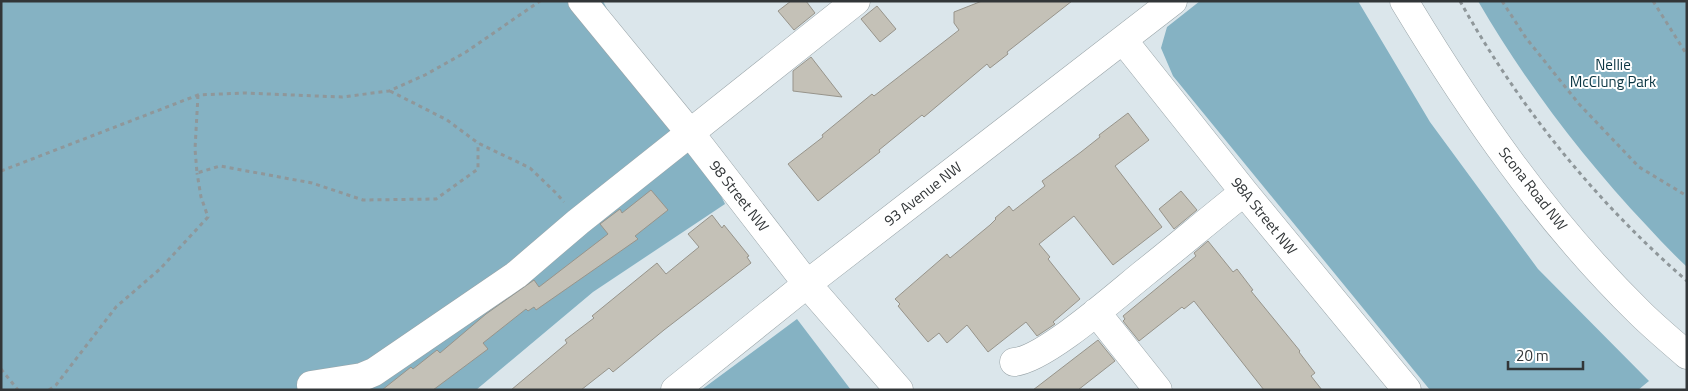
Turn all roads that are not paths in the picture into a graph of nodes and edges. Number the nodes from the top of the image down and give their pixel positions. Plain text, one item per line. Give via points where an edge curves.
1 (582, 1) edge
2 (856, 1) edge
3 (1173, 1) edge
4 (1404, 1) edge
5 (1123, 40) junction
6 (691, 134) junction
7 (1244, 192) junction
8 (807, 284) junction
9 (1096, 312) junction
10 (1687, 355) edge
11 (1014, 362) dead end
12 (310, 386) dead end
13 (675, 390) edge
14 (898, 390) edge
15 (1158, 390) edge
16 (1407, 390) edge

1 - 6 street, 98 Street NW
2 - 6 street
3 - 5 street, 93 Avenue NW
4 - 10 street, Scona Road NW via 1448,73 1513,166 1584,253 1639,312
5 - 7 street, 98A Street NW
5 - 8 street, 93 Avenue NW
6 - 8 street, 98 Street NW
6 - 12 street via 516,275 374,372
7 - 9 street
7 - 16 street, 98A Street NW
8 - 13 street, 93 Avenue NW
8 - 14 street, 98 Street NW
9 - 11 street via 1046,349 1022,362
9 - 15 street

